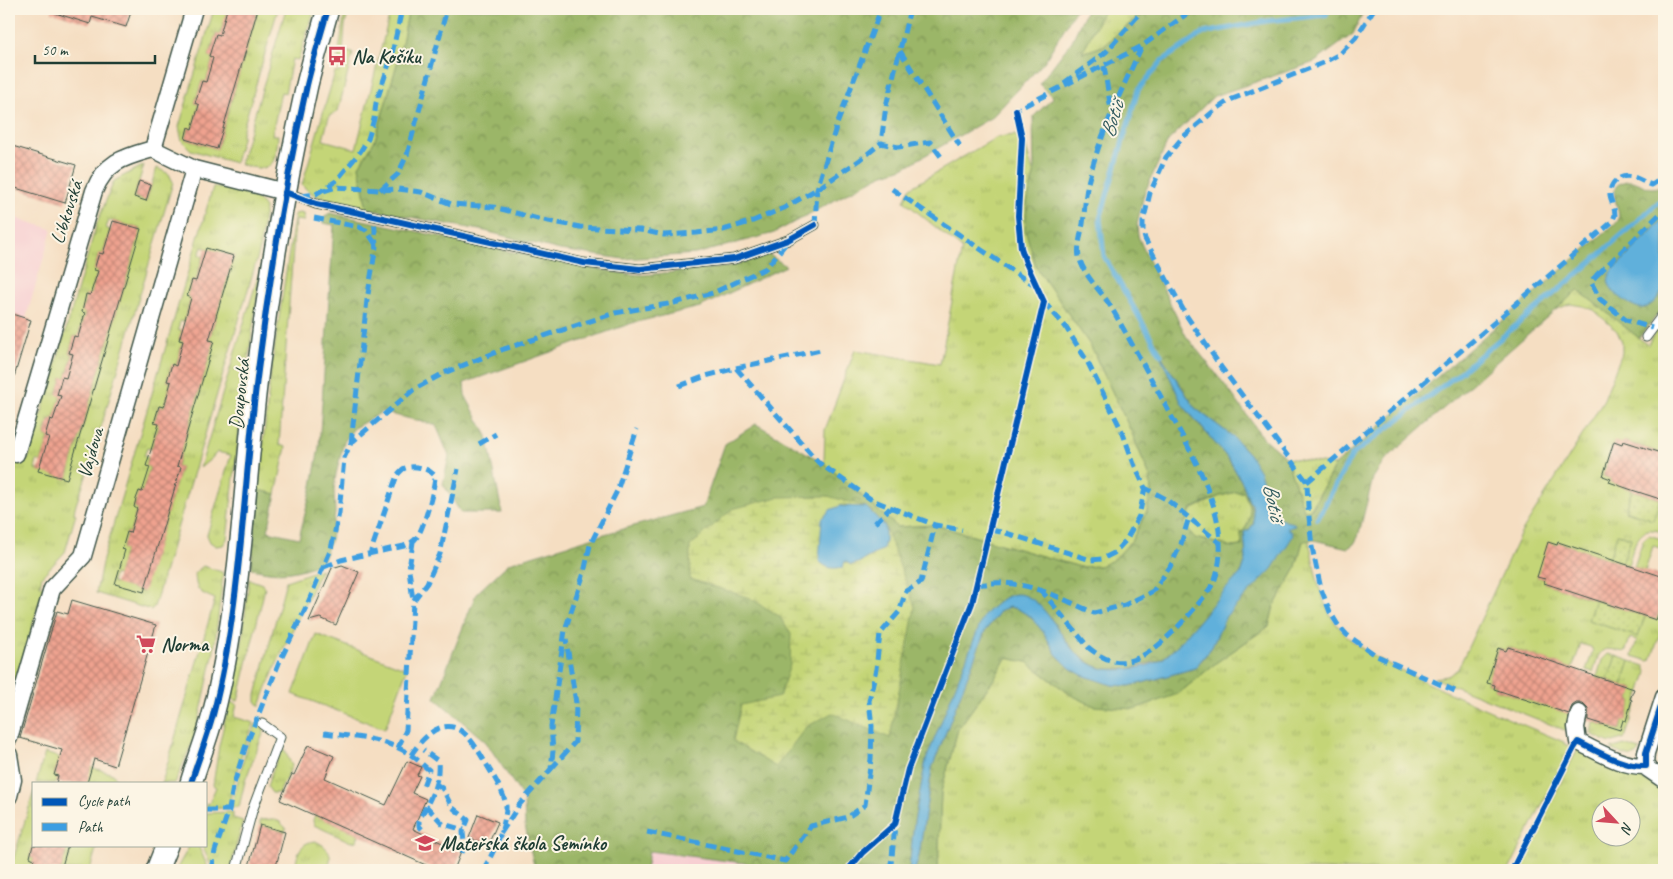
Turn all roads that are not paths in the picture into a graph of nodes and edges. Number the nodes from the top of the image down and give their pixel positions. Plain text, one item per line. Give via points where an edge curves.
1 (194, 9) edge
2 (328, 9) edge
3 (153, 149) junction
4 (194, 169) junction
5 (285, 192) junction
6 (815, 225) dead end
7 (1664, 312) edge
8 (1646, 336) dead end
9 (16, 454) dead end
10 (1664, 697) edge
11 (1579, 713) dead end
12 (262, 724) dead end
13 (1659, 733) edge
14 (9, 738) edge
15 (9, 755) edge
16 (1646, 766) junction
17 (1664, 780) edge
18 (191, 782) edge
19 (9, 796) edge
20 (167, 846) edge
21 (157, 870) edge
22 (236, 870) edge

1 - 3 street
2 - 5 street, Doupovská
3 - 4 street
3 - 9 street, Libkovská via 120,159 98,181
4 - 5 street
4 - 14 street, Vajdova via 83,556 52,589
5 - 6 lane via 316,204 584,263 640,269 734,259 788,240
5 - 18 street, Doupovská via 258,371 232,620 214,715
7 - 8 lane
10 - 13 street
11 - 16 street via 1578,742 1627,764
12 - 22 lane via 280,737 252,811
13 - 16 street via 1646,754
15 - 19 street via 14,780
16 - 17 street
20 - 21 street

